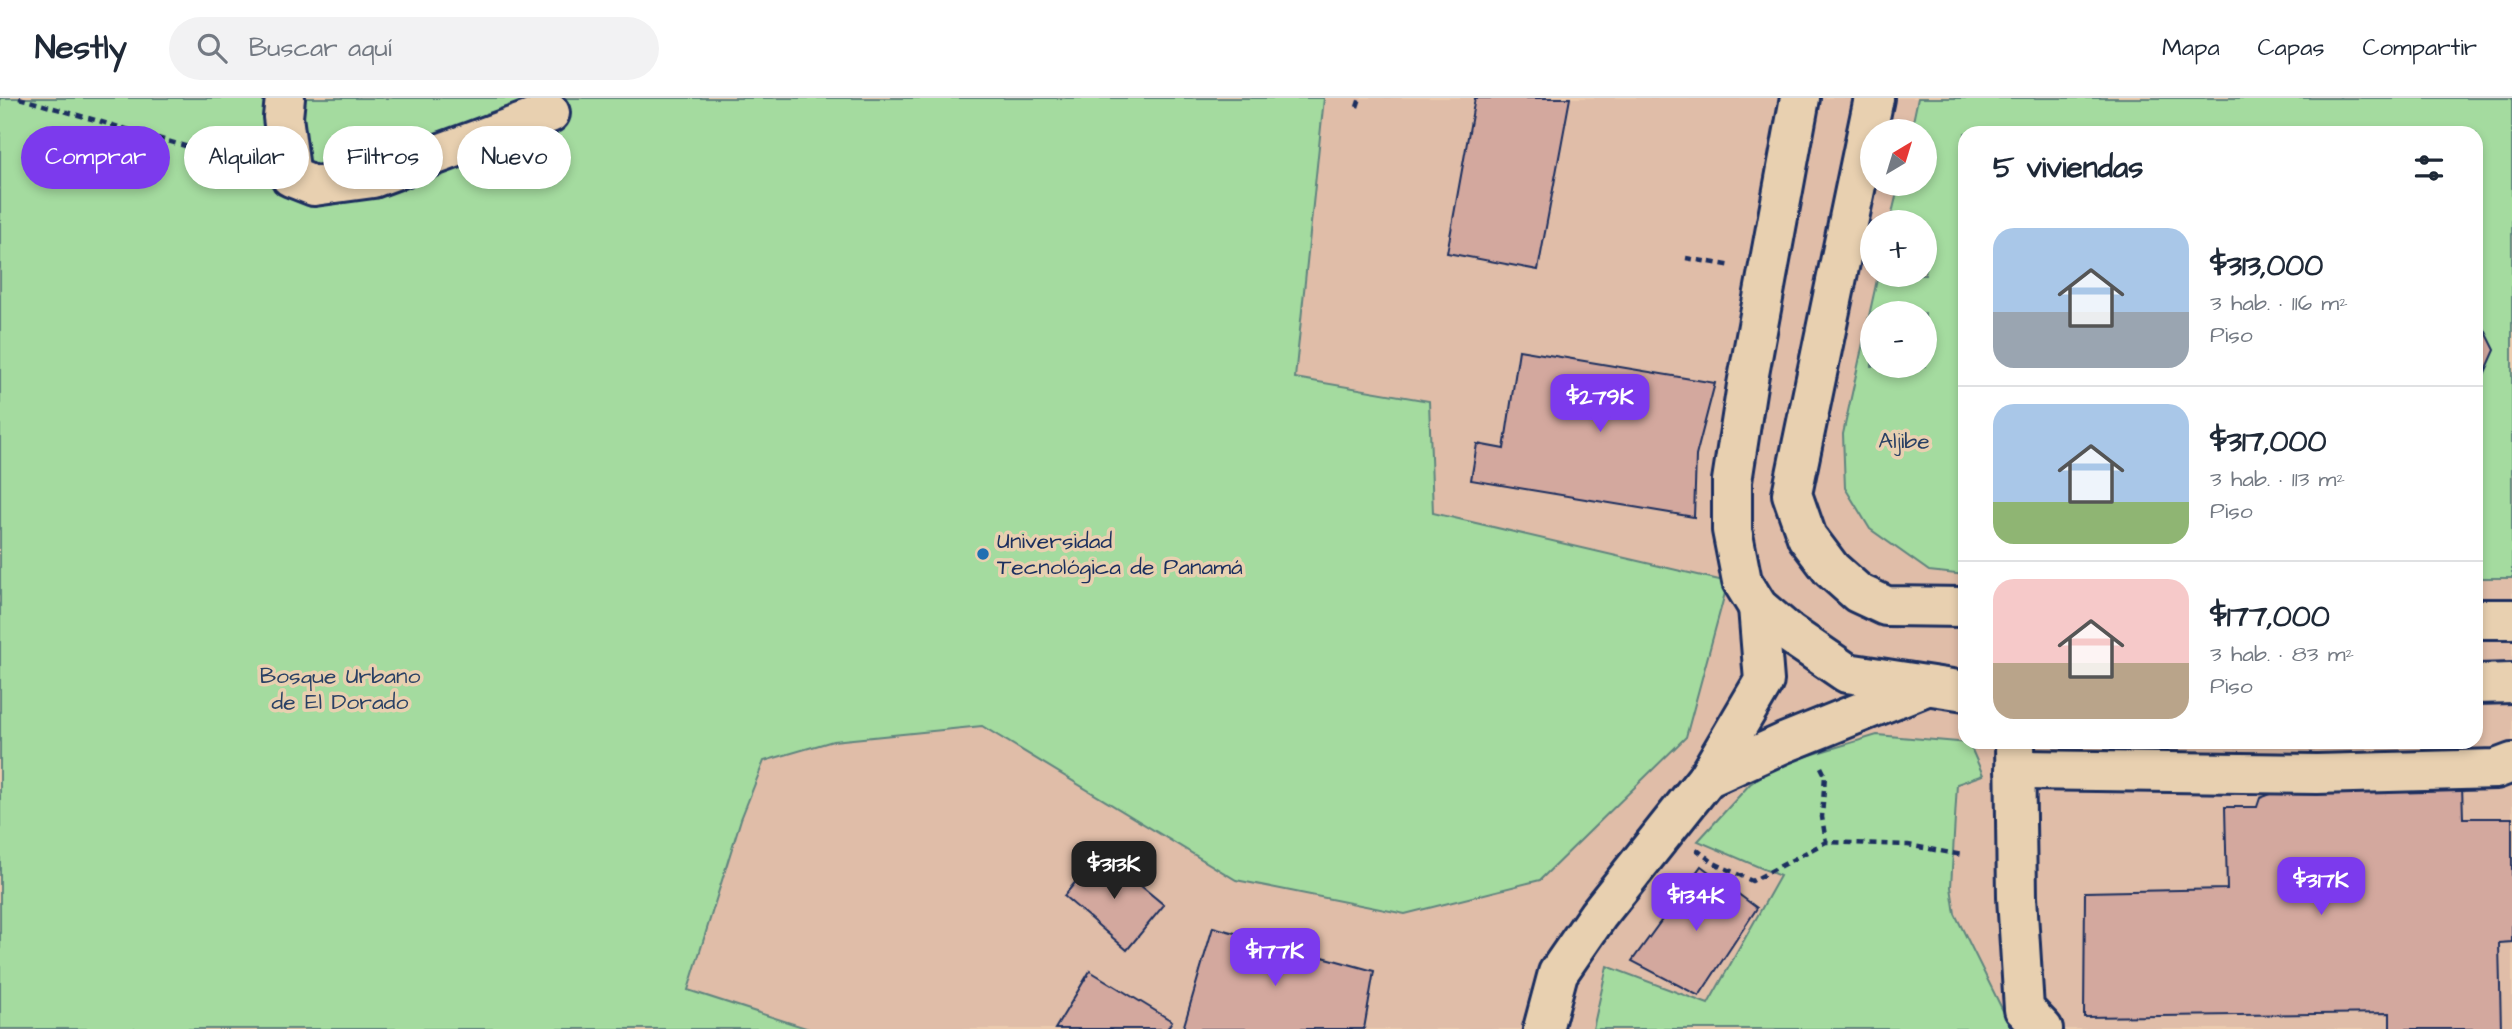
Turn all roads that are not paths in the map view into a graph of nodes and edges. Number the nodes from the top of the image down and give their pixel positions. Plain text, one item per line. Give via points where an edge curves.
1 (285, 98) edge
2 (1801, 98) edge
3 (1874, 98) edge
4 (550, 113) dead end
5 (1758, 607) junction
6 (1958, 607) edge
7 (2512, 618) edge
8 (2483, 619) edge
9 (2512, 683) edge
10 (2483, 684) edge
11 (1926, 686) junction
12 (1958, 690) edge
13 (2015, 756) edge
14 (2512, 763) edge
15 (1707, 778) junction
16 (1543, 1029) edge
17 (2043, 1029) edge

1 - 4 street via 291,177 314,186 373,178
2 - 5 street via 1732,481 1732,530 1742,581
3 - 6 street via 1792,494 1807,537 1831,569 1858,593 1885,606
5 - 11 street via 1847,673
5 - 15 street via 1764,681
7 - 8 street
9 - 10 street
11 - 12 street
11 - 15 street
13 - 14 street via 2317,774 2496,769
13 - 17 street via 2024,1009
15 - 16 street via 1558,973

